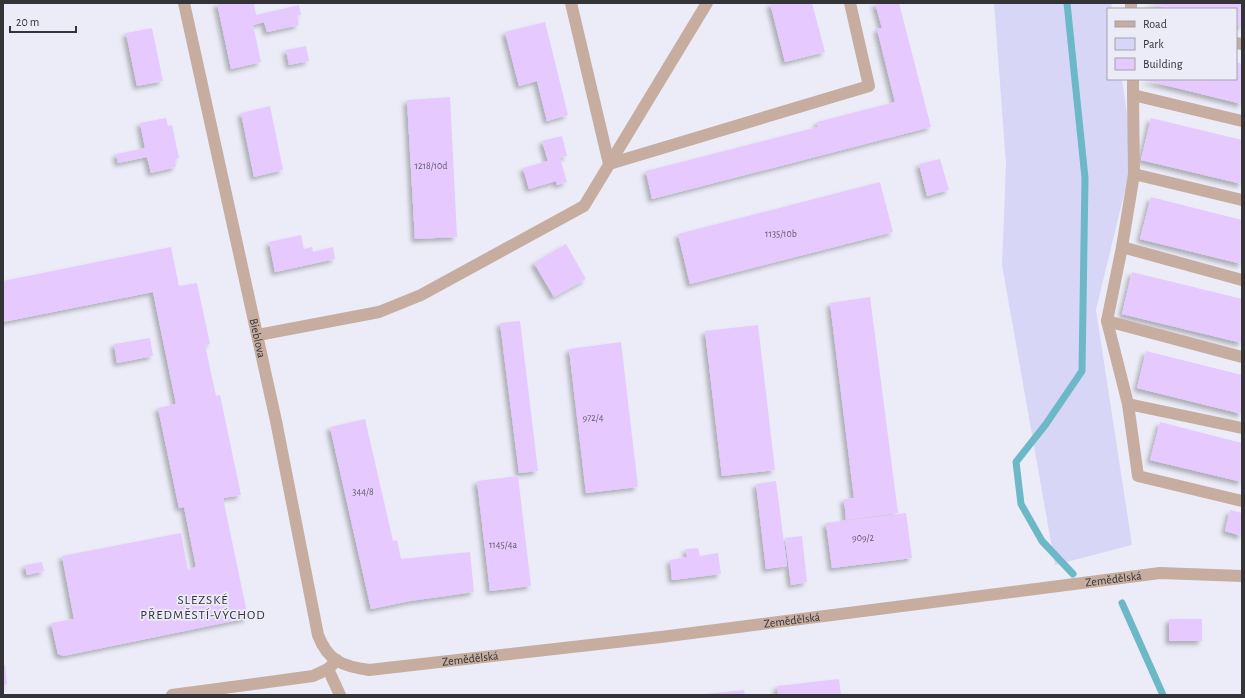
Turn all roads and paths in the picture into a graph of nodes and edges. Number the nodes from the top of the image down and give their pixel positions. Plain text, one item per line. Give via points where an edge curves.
1 (184, 3) edge
2 (571, 3) edge
3 (707, 3) edge
4 (850, 3) edge
5 (1133, 80) edge
6 (1133, 95) junction
7 (1242, 121) edge
8 (609, 164) junction
9 (1134, 174) junction
10 (1242, 200) edge
11 (1122, 247) junction
12 (1242, 280) edge
13 (1107, 321) junction
14 (258, 335) junction
15 (1242, 357) edge
16 (1128, 404) junction
17 (1242, 428) edge
18 (1242, 501) edge
19 (1242, 576) edge
20 (340, 662) junction
21 (328, 669) junction
22 (172, 695) edge
23 (340, 695) edge

1 - 14 street, Bieblova
2 - 8 street
3 - 8 street
4 - 8 street via 870,86
5 - 6 street
6 - 7 street
6 - 9 street
8 - 14 street via 584,206 421,295 379,312
9 - 10 street
9 - 11 street
11 - 12 street
11 - 13 street
13 - 15 street
13 - 16 street
14 - 20 street, Bieblova via 318,635 326,652
16 - 17 street
16 - 18 street via 1138,476
19 - 20 street, Zemědělská via 1160,573 661,637 408,666 369,670
20 - 21 street
21 - 22 street via 313,676
21 - 23 street

